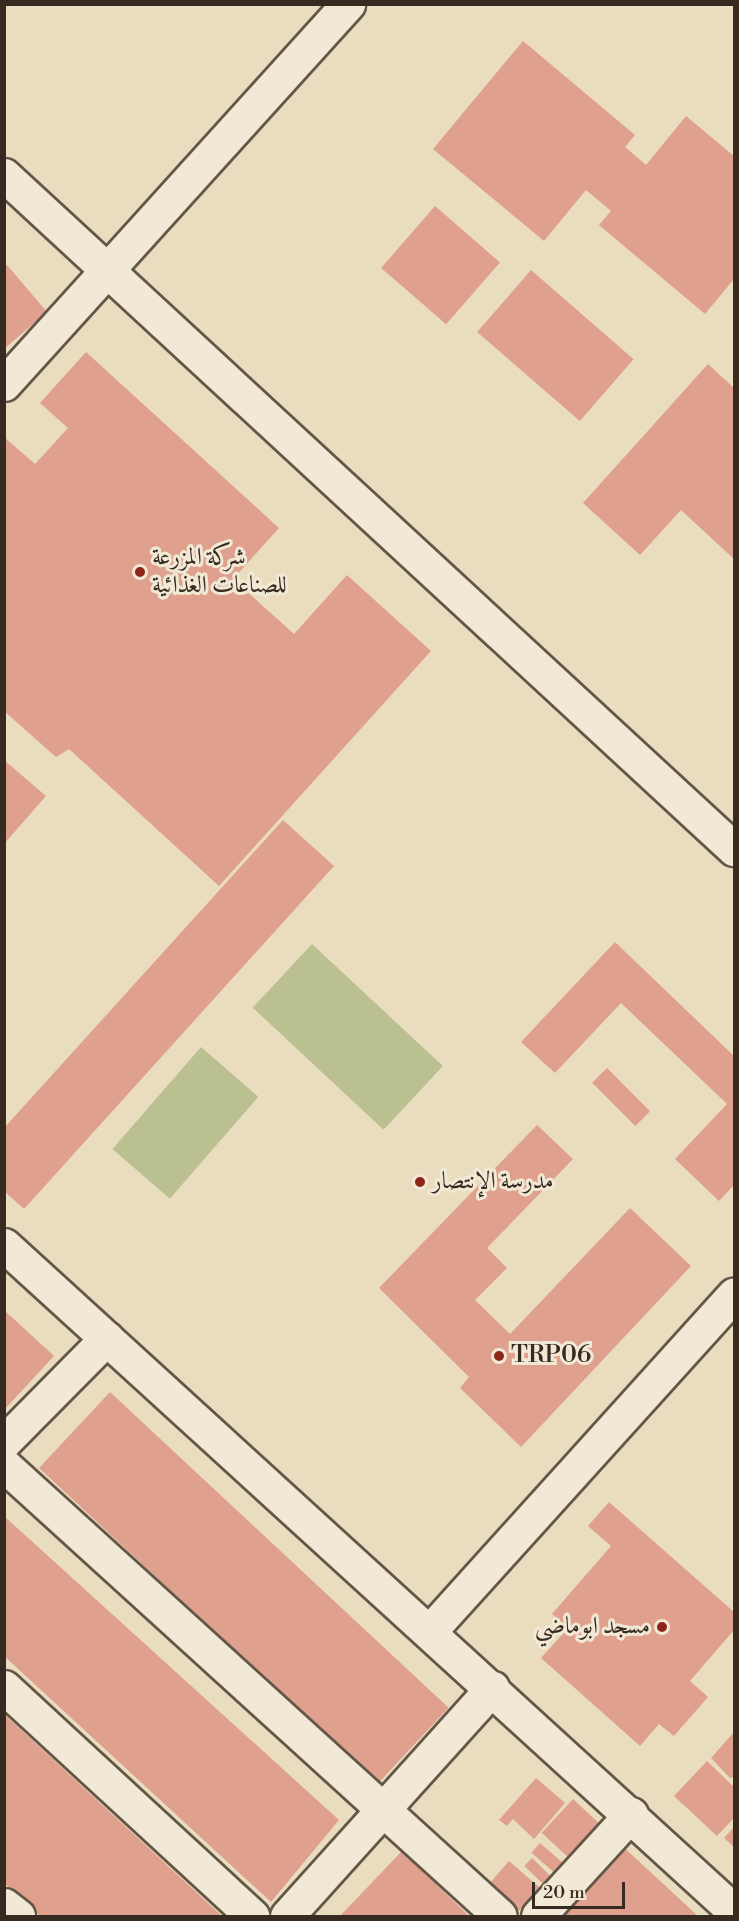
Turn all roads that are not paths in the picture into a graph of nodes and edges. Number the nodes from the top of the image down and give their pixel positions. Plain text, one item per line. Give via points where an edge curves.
1 (348, 4) edge
2 (4, 175) edge
3 (109, 269) junction
4 (4, 384) edge
5 (735, 849) edge
6 (4, 1245) edge
7 (735, 1294) edge
8 (107, 1338) junction
9 (4, 1442) edge
10 (4, 1465) edge
11 (429, 1632) junction
12 (4, 1687) edge
13 (492, 1688) junction
14 (382, 1810) junction
15 (631, 1814) junction
16 (4, 1905) edge
17 (735, 1911) edge
18 (18, 1917) edge
19 (252, 1917) edge
20 (287, 1917) edge
21 (500, 1917) edge
22 (538, 1917) edge

1 - 3 street
2 - 3 street
3 - 4 street
3 - 5 street
6 - 8 street
7 - 11 street
8 - 9 street
8 - 11 street
10 - 14 street
11 - 13 street
12 - 19 street
13 - 14 street
13 - 15 street
14 - 20 street
14 - 21 street
15 - 17 street
15 - 22 street
16 - 18 street

